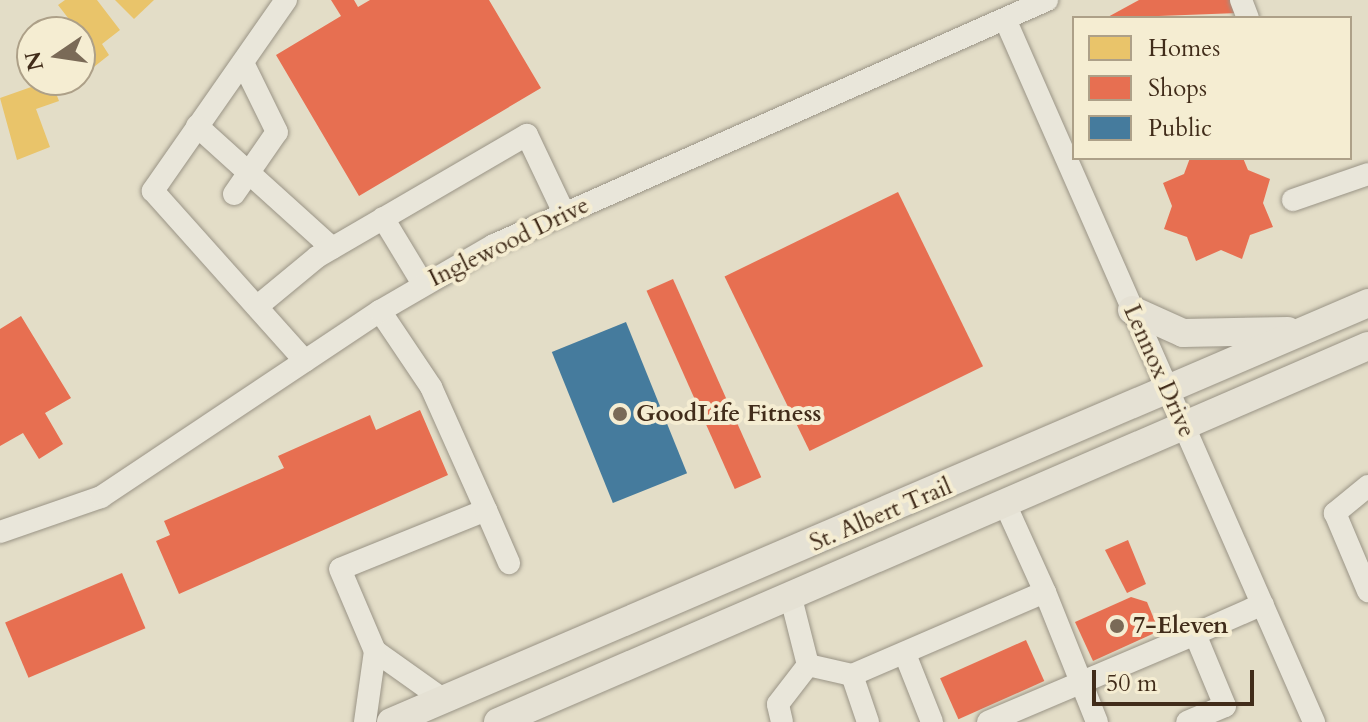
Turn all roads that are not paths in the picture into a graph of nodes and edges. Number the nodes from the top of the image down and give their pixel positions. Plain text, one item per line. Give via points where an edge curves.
1 (286, 0) edge
2 (1047, 0) edge
3 (1005, 19) junction
4 (243, 63) junction
5 (197, 126) junction
6 (1065, 132) edge
7 (1076, 160) edge
8 (248, 172) junction
9 (1368, 174) edge
10 (234, 194) dead end
11 (1293, 200) dead end
12 (564, 213) junction
13 (383, 218) junction
14 (332, 248) junction
15 (423, 284) junction
16 (1368, 303) edge
17 (259, 305) junction
18 (1132, 310) junction
19 (380, 311) junction
20 (1309, 330) junction
21 (1368, 346) edge
22 (305, 361) junction
23 (1169, 392) junction
24 (1184, 427) junction
25 (1368, 486) edge
26 (1006, 506) junction
27 (486, 510) junction
28 (0, 532) edge
29 (509, 563) dead end
30 (1368, 591) edge
31 (1045, 592) junction
32 (791, 598) junction
33 (1263, 604) junction
34 (1195, 634) junction
35 (375, 651) junction
36 (905, 654) junction
37 (808, 665) junction
38 (852, 675) junction
39 (1081, 682) junction
40 (444, 700) junction
41 (512, 719) edge
42 (779, 721) edge
43 (365, 722) edge
44 (391, 722) edge
45 (868, 722) edge
46 (932, 722) edge
47 (988, 722) edge
48 (1097, 722) edge
49 (1187, 722) edge
50 (1314, 722) edge

1 - 4 street
2 - 3 street, Inglewood Drive
3 - 6 street, Lennox Drive
3 - 12 street, Inglewood Drive
4 - 5 street
4 - 8 street via 277,132
5 - 8 street
5 - 17 street via 153,191
7 - 18 street, Lennox Drive
8 - 10 street
8 - 14 street
9 - 11 street
12 - 13 street via 527,135
12 - 15 street, Inglewood Drive
13 - 14 street
13 - 15 street
14 - 17 street
15 - 19 street, Inglewood Drive
16 - 20 main road, St. Albert Trail
17 - 22 street
18 - 20 main road via 1209,337
18 - 23 street, Lennox Drive
19 - 22 street, Inglewood Drive
19 - 27 street via 431,387
20 - 23 main road, St. Albert Trail
21 - 24 main road, St. Albert Trail
22 - 28 street, Inglewood Drive via 101,497
23 - 24 street, Lennox Drive
23 - 40 main road, St. Albert Trail
24 - 26 main road, St. Albert Trail
24 - 33 street, Lennox Drive
25 - 30 street via 1335,513
26 - 31 street
26 - 32 main road, St. Albert Trail
27 - 29 street
27 - 35 street via 340,569
31 - 36 street
31 - 39 street
32 - 37 street
32 - 41 main road, St. Albert Trail
33 - 34 street
33 - 50 street, Lennox Drive
34 - 39 street
34 - 49 street via 1225,706
35 - 40 street
35 - 43 street
36 - 38 street
36 - 46 street
37 - 38 street
37 - 42 street via 778,704
38 - 45 street
39 - 47 street
39 - 48 street
40 - 44 main road, St. Albert Trail

